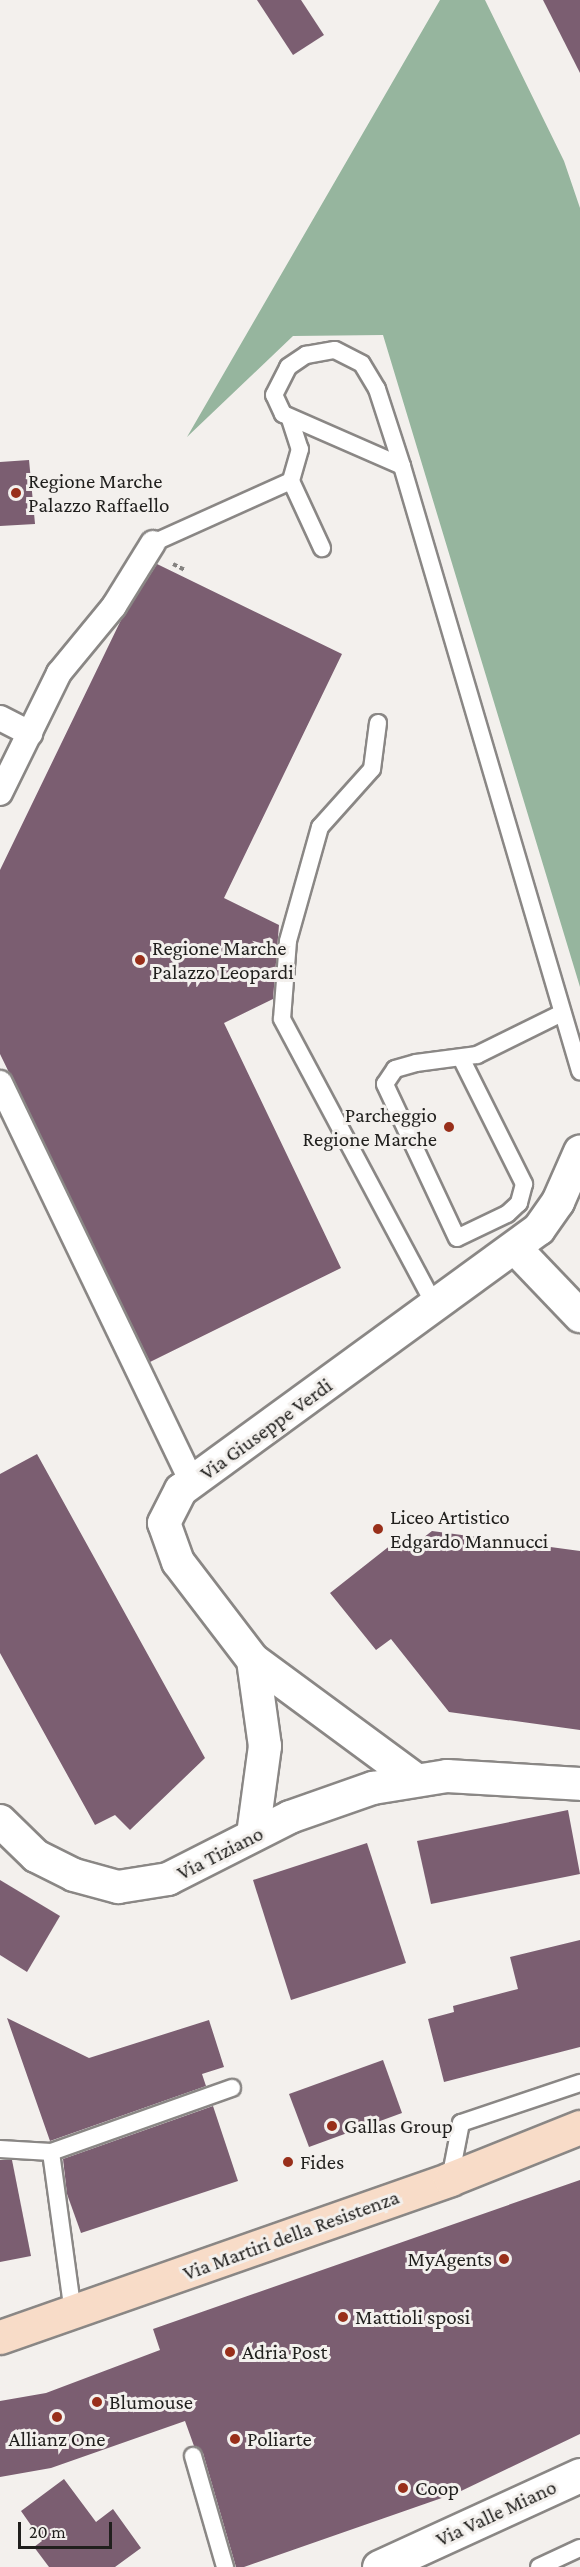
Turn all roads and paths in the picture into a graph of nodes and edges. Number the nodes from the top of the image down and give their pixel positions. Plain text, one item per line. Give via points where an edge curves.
1 (291, 419) junction
2 (402, 466) junction
3 (291, 481) junction
4 (153, 543) joint
5 (322, 548) dead end
6 (0, 718) edge
7 (378, 723) dead end
8 (30, 733) junction
9 (0, 793) edge
10 (562, 1013) junction
11 (461, 1058) junction
12 (580, 1071) edge
13 (0, 1083) edge
14 (580, 1152) edge
15 (516, 1249) junction
16 (436, 1307) junction
17 (580, 1316) edge
18 (192, 1482) junction
19 (253, 1660) junction
20 (416, 1780) junction
21 (580, 1784) edge
22 (0, 1821) edge
23 (253, 1835) junction
24 (580, 2083) edge
25 (232, 2088) dead end
26 (580, 2127) edge
27 (0, 2150) edge
28 (51, 2152) junction
29 (450, 2179) junction
30 (73, 2313) junction
31 (0, 2337) edge
32 (193, 2456) dead end
33 (580, 2475) edge
34 (580, 2548) edge
35 (225, 2567) edge
36 (379, 2567) edge
37 (539, 2567) edge

1 - 2 lane
1 - 2 lane via 274,403 276,387 288,367 315,352 344,353 370,374
1 - 3 lane via 300,449
2 - 10 lane
3 - 4 lane
3 - 5 lane
4 - 8 street via 114,606 59,673
6 - 8 street
7 - 16 lane via 372,769 320,827 288,941 282,1019
8 - 9 street
10 - 11 lane via 517,1038
10 - 12 lane
11 - 11 lane via 395,1069 385,1084 458,1238 507,1214 519,1203 524,1184
13 - 18 street
14 - 15 street, Via Giuseppe Verdi via 550,1216
15 - 16 street, Via Giuseppe Verdi
15 - 17 street
16 - 18 street, Via Giuseppe Verdi
18 - 19 street, Via Giuseppe Verdi via 170,1507 164,1523 178,1562
19 - 20 street, Via Giuseppe Verdi
19 - 23 street, Via Giuseppe Verdi via 265,1746
20 - 21 street, Via Tiziano via 476,1777
20 - 23 street, Via Tiziano via 373,1788
22 - 23 street, Via Tiziano via 36,1856 74,1875 118,1887 168,1879
24 - 29 lane via 461,2123
25 - 28 lane
26 - 29 main road, Via Martiri della Resistenza
27 - 28 lane
28 - 30 lane
29 - 30 main road, Via Martiri della Resistenza
30 - 31 main road, Via Martiri della Resistenza
32 - 35 lane
33 - 36 street, Via Valle Miano
34 - 37 lane

